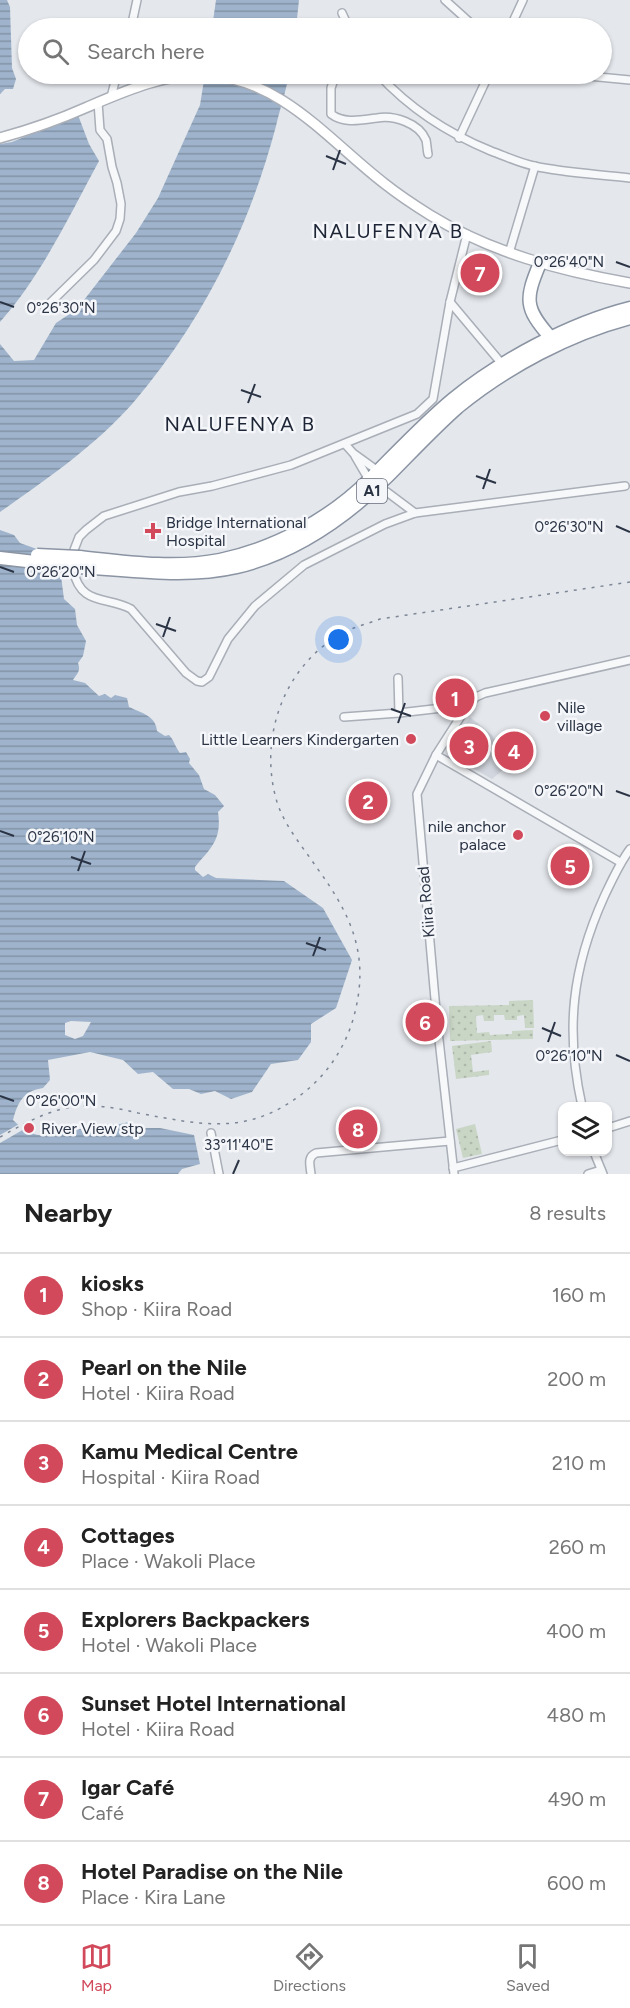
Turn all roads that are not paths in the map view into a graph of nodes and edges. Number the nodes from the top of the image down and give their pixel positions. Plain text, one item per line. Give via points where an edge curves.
1 (137, 0) edge
2 (445, 0) edge
3 (523, 0) edge
4 (342, 13) dead end
5 (132, 18) edge
6 (344, 18) edge
7 (465, 18) edge
8 (515, 18) edge
9 (612, 78) edge
10 (630, 80) edge
11 (114, 84) edge
12 (148, 84) edge
13 (247, 84) edge
14 (332, 84) edge
15 (387, 84) edge
16 (484, 84) edge
17 (111, 97) junction
18 (98, 102) junction
19 (0, 138) edge
20 (459, 138) junction
21 (428, 154) dead end
22 (535, 166) junction
23 (630, 178) edge
24 (467, 234) junction
25 (509, 253) junction
26 (540, 263) junction
27 (630, 283) edge
28 (450, 302) junction
29 (45, 308) dead end
30 (630, 308) edge
31 (630, 318) edge
32 (551, 338) junction
33 (502, 364) junction
34 (345, 444) junction
35 (354, 453) junction
36 (377, 480) junction
37 (625, 486) dead end
38 (400, 503) junction
39 (414, 513) junction
40 (0, 551) edge
41 (0, 558) edge
42 (76, 561) junction
43 (630, 660) edge
44 (398, 678) dead end
45 (468, 705) junction
46 (399, 713) junction
47 (344, 717) dead end
48 (435, 755) junction
49 (630, 849) edge
50 (620, 862) junction
51 (581, 1102) edge
52 (630, 1121) edge
53 (612, 1127) edge
54 (211, 1133) dead end
55 (450, 1141) junction
56 (558, 1141) edge
57 (596, 1156) edge
58 (453, 1171) edge
59 (602, 1172) edge
60 (219, 1174) edge
61 (310, 1174) edge
62 (588, 1174) edge

1 - 5 street
2 - 7 street
3 - 8 street
4 - 6 street
9 - 10 street
11 - 17 street
12 - 17 main road
13 - 24 main road via 310,120 384,183 431,216
14 - 21 street via 331,114 342,119 379,117 407,122 419,129
15 - 20 street via 422,115
16 - 20 street
17 - 18 main road
18 - 19 main road
18 - 29 street via 100,130 107,139 121,204 120,219 116,231 94,260
20 - 22 street
22 - 23 street
22 - 25 street
24 - 25 main road
24 - 28 street
25 - 26 main road
26 - 27 main road
26 - 32 highway via 529,300 532,313
28 - 33 street
28 - 34 street via 432,399 417,414
30 - 32 highway, A1
31 - 36 highway, A1 via 594,329 507,373 458,408
32 - 33 highway, A1
33 - 36 highway, A1 via 453,400
34 - 35 street
34 - 42 street via 258,475 179,492 104,516 79,537
35 - 36 street
35 - 36 street
36 - 38 street
36 - 38 street
36 - 42 highway, A1 via 335,521 282,552 239,567 176,574
37 - 39 street
38 - 39 street
39 - 42 street via 327,552 284,580 255,606 228,639 209,677 202,682 175,661 131,609 85,592 74,577
40 - 42 highway, A1, bridge
41 - 42 highway, A1, bridge
43 - 45 street, Kiira Road via 485,693
44 - 46 street
45 - 46 street
45 - 48 street, Kiira Road
46 - 47 street
48 - 50 street
48 - 55 street, Kiira Road via 419,786 416,803
49 - 50 street
50 - 51 street via 593,922 574,991 575,1074
52 - 53 street
54 - 60 street
55 - 58 street, Kiira Road
55 - 61 street via 316,1153 309,1160
56 - 58 street
57 - 59 street
59 - 62 street

